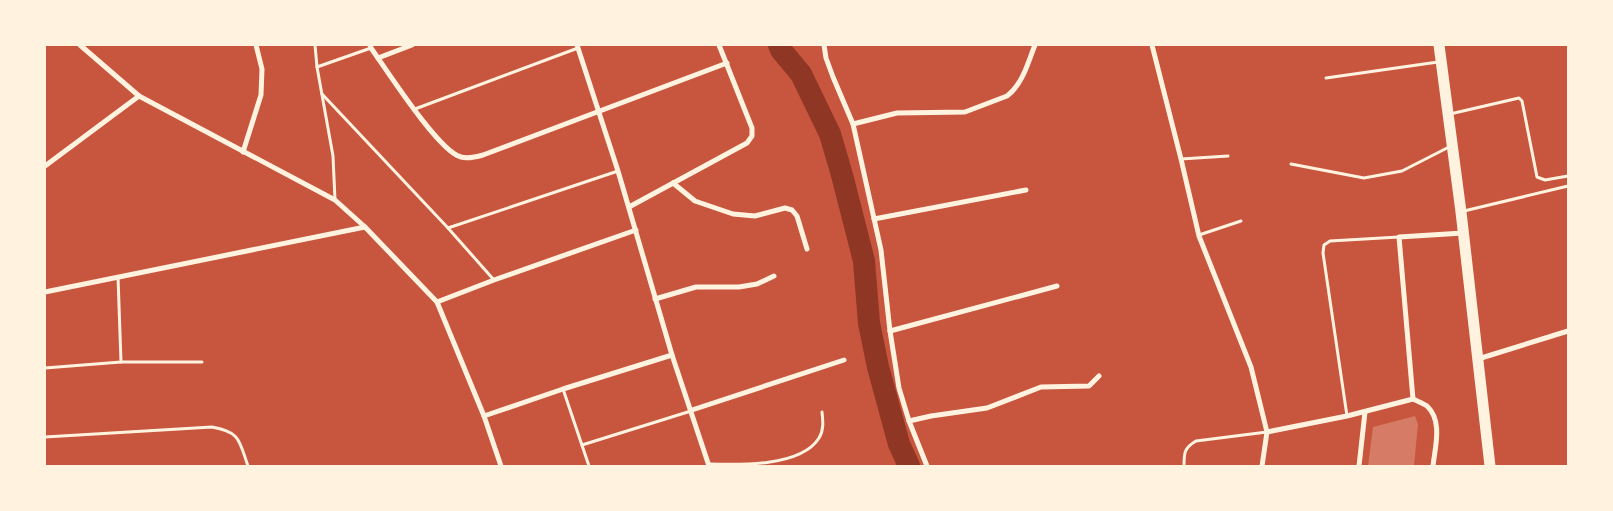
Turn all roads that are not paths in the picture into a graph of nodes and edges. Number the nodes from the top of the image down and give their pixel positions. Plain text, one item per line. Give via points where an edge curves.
1 (80, 45) edge
2 (255, 45) edge
3 (315, 45) edge
4 (412, 45) edge
5 (719, 45) edge
6 (824, 45) edge
7 (1035, 45) edge
8 (1152, 45) edge
9 (1439, 45) edge
10 (577, 46) edge
11 (370, 47) edge
12 (378, 58) junction
13 (1441, 61) junction
14 (727, 63) junction
15 (317, 67) junction
16 (1326, 78) dead end
17 (322, 94) junction
18 (140, 96) junction
19 (414, 110) junction
20 (598, 111) junction
21 (1447, 114) junction
22 (853, 124) junction
23 (1452, 146) junction
24 (243, 152) junction
25 (1228, 156) dead end
26 (1181, 159) junction
27 (1290, 164) dead end
28 (45, 166) edge
29 (618, 171) junction
30 (1568, 176) edge
31 (673, 183) junction
32 (1568, 186) edge
33 (1026, 190) dead end
34 (335, 200) junction
35 (629, 207) junction
36 (1461, 212) junction
37 (874, 220) junction
38 (1241, 221) dead end
39 (365, 227) junction
40 (448, 228) junction
41 (636, 230) junction
42 (1464, 233) junction
43 (1199, 236) junction
44 (1399, 237) junction
45 (807, 249) dead end
46 (774, 276) dead end
47 (118, 277) junction
48 (494, 280) junction
49 (1057, 286) dead end
50 (45, 292) edge
51 (655, 299) junction
52 (437, 302) junction
53 (1568, 330) edge
54 (890, 331) junction
55 (672, 355) junction
56 (844, 360) dead end
57 (1478, 360) junction
58 (121, 362) junction
59 (202, 362) dead end
60 (45, 368) edge
61 (1100, 376) dead end
62 (563, 389) junction
63 (1413, 399) junction
64 (692, 410) junction
65 (822, 412) dead end
66 (1365, 412) junction
67 (484, 416) junction
68 (1347, 416) junction
69 (909, 421) junction
70 (1267, 432) junction
71 (45, 437) edge
72 (582, 445) junction
73 (709, 465) edge
74 (248, 466) edge
75 (501, 466) edge
76 (589, 466) edge
77 (927, 466) edge
78 (1184, 466) edge
79 (1262, 466) edge
80 (1359, 466) edge
81 (1433, 466) edge
82 (1490, 466) edge

1 - 18 street
2 - 24 street via 262,69 261,95
3 - 15 lane
4 - 12 street
5 - 14 street
6 - 22 street via 832,77
7 - 22 street via 1020,80 1007,96 965,112 897,113
8 - 26 street
9 - 13 highway
10 - 19 lane
10 - 20 street
11 - 12 street
11 - 15 lane
12 - 19 street
13 - 16 lane
13 - 21 highway
14 - 20 street
14 - 31 street via 752,128 752,136 748,143
15 - 17 lane
17 - 34 lane via 333,156
17 - 40 lane
18 - 24 street
18 - 28 street
19 - 20 street via 451,153 472,158
20 - 29 street
21 - 23 highway
21 - 30 lane via 1520,98 1537,177 1545,180
22 - 37 street
23 - 27 lane via 1402,171 1364,178
23 - 36 highway
24 - 34 street
25 - 26 lane
26 - 43 street
29 - 35 street
29 - 40 lane
31 - 35 street
31 - 45 street via 695,201 733,214 755,216 785,208 792,210 798,216
32 - 36 lane
33 - 37 street
34 - 39 street
35 - 41 street
36 - 42 highway
37 - 54 street via 881,250
38 - 43 lane
39 - 47 street
39 - 52 street
40 - 48 lane
41 - 48 street
41 - 51 street
42 - 44 street
42 - 57 highway
43 - 70 street via 1251,367
44 - 63 street
44 - 68 lane via 1330,241 1324,245
46 - 51 street via 757,284 696,287
47 - 50 street
47 - 58 lane
48 - 52 street
49 - 54 street
51 - 55 street
52 - 67 street
53 - 57 street
54 - 69 street via 899,388
55 - 62 street
55 - 64 street
56 - 64 street
57 - 82 highway
58 - 59 lane
58 - 60 lane
61 - 69 street via 1089,386 1041,387 986,408
62 - 67 street
62 - 72 lane
63 - 66 street
63 - 81 street via 1426,405 1433,414 1437,429
64 - 72 lane
64 - 73 street
65 - 73 lane via 822,432 806,451 742,466
66 - 68 street
66 - 80 street
67 - 75 street
68 - 70 street
69 - 77 street
70 - 78 lane via 1196,441 1188,445
70 - 79 street
71 - 74 lane via 212,427 226,429 238,437
72 - 76 lane

